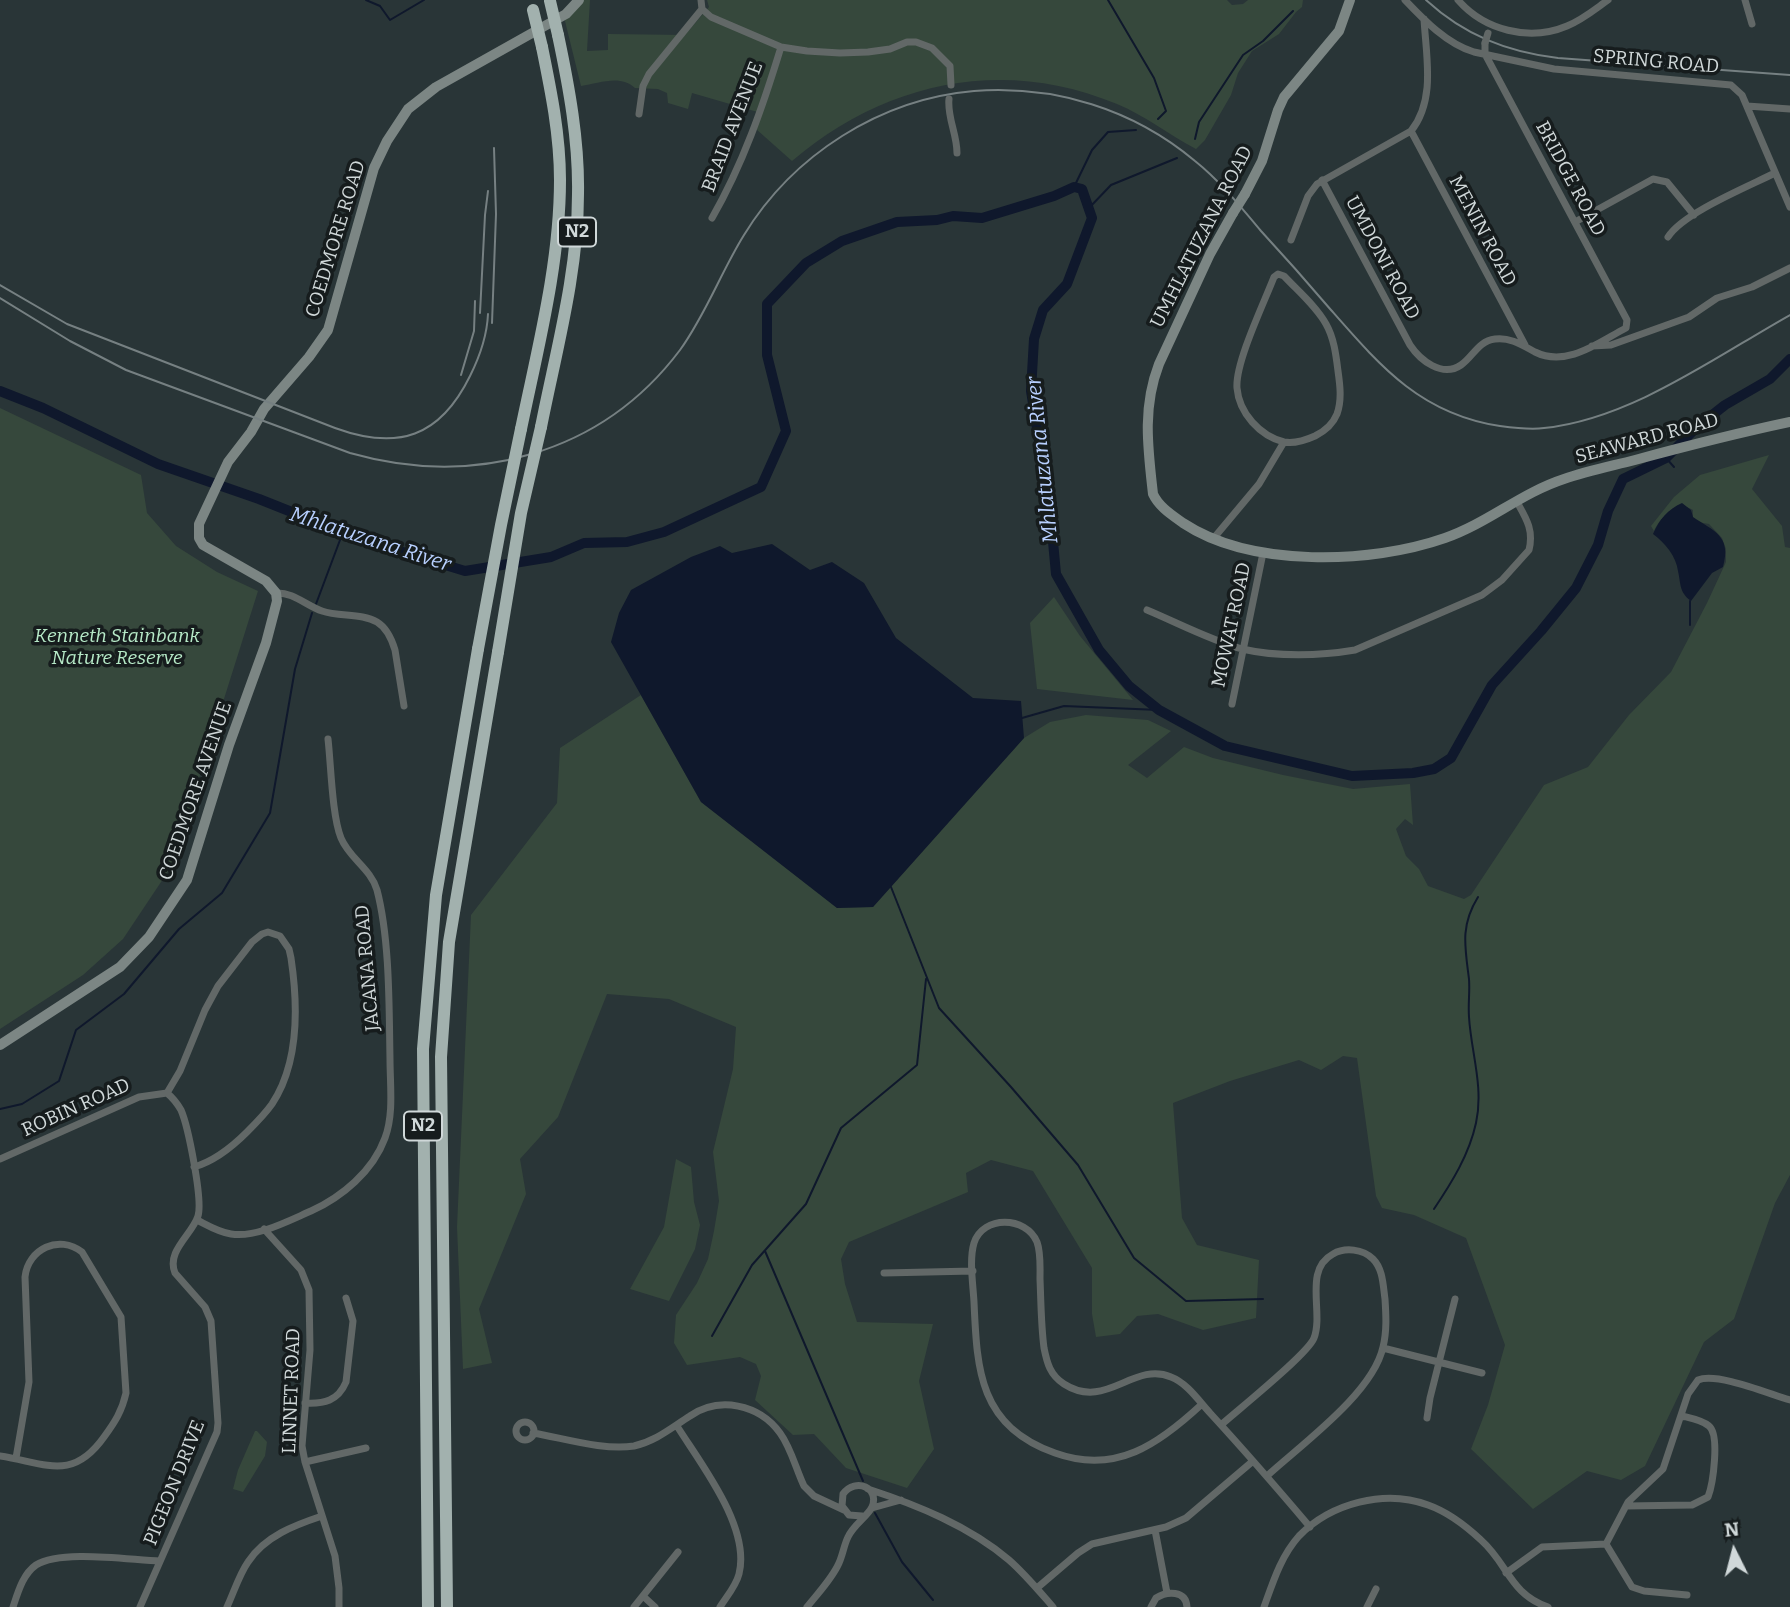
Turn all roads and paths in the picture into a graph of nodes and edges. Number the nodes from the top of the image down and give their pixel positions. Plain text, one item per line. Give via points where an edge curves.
1 (550, 0) edge
2 (579, 0) edge
3 (1350, 0) edge
4 (1405, 0) edge
5 (1458, 0) edge
6 (1608, 0) edge
7 (1745, 0) edge
8 (702, 4) edge
9 (532, 5) edge
10 (1424, 19) junction
11 (1752, 24) dead end
12 (1490, 29) junction
13 (781, 47) junction
14 (1485, 54) junction
15 (951, 85) dead end
16 (949, 99) dead end
17 (1747, 106) junction
18 (1790, 109) edge
19 (639, 114) dead end
20 (1410, 131) junction
21 (957, 153) dead end
22 (1775, 173) junction
23 (1322, 180) junction
24 (1790, 207) edge
25 (1694, 215) junction
26 (712, 218) dead end
27 (1575, 222) junction
28 (1668, 237) dead end
29 (1291, 240) dead end
30 (1790, 268) edge
31 (1525, 345) junction
32 (1592, 346) junction
33 (1790, 422) edge
34 (1284, 442) junction
35 (1517, 502) junction
36 (1213, 539) junction
37 (1263, 553) junction
38 (276, 593) junction
39 (1147, 610) dead end
40 (1242, 649) junction
41 (1232, 704) dead end
42 (404, 706) dead end
43 (328, 739) dead end
44 (0, 1045) edge
45 (167, 1093) junction
46 (0, 1159) edge
47 (194, 1167) junction
48 (197, 1220) junction
49 (264, 1229) junction
50 (973, 1271) junction
51 (884, 1273) dead end
52 (346, 1298) dead end
53 (1455, 1299) dead end
54 (1383, 1348) junction
55 (1439, 1362) junction
56 (1482, 1373) dead end
57 (1790, 1400) edge
58 (305, 1403) junction
59 (1202, 1404) junction
60 (1682, 1416) junction
61 (1427, 1418) dead end
62 (1221, 1425) junction
63 (677, 1426) junction
64 (533, 1433) dead end
65 (366, 1448) dead end
66 (0, 1456) edge
67 (16, 1458) junction
68 (1253, 1461) junction
69 (305, 1462) junction
70 (1267, 1476) junction
71 (869, 1489) junction
72 (842, 1497) junction
73 (901, 1500) junction
74 (825, 1501) junction
75 (1626, 1506) junction
76 (872, 1508) junction
77 (845, 1511) junction
78 (322, 1516) junction
79 (862, 1516) junction
80 (1310, 1527) junction
81 (1155, 1530) junction
82 (848, 1536) junction
83 (1606, 1544) junction
84 (678, 1552) dead end
85 (160, 1562) junction
86 (1506, 1573) junction
87 (1037, 1588) junction
88 (1376, 1589) dead end
89 (1167, 1593) junction
90 (1687, 1595) dead end
91 (643, 1596) junction
92 (13, 1607) edge
93 (140, 1607) edge
94 (227, 1607) edge
95 (338, 1607) edge
96 (428, 1607) edge
97 (447, 1607) edge
98 (635, 1607) edge
99 (656, 1607) edge
100 (720, 1607) edge
101 (807, 1607) edge
102 (1053, 1607) edge
103 (1151, 1607) edge
104 (1187, 1607) edge
105 (1264, 1607) edge
106 (1367, 1607) edge
107 (1548, 1607) edge

1 - 97 highway, N2, bridge via 573,125 577,229 521,513 449,942 441,1057
2 - 38 street, COEDMORE ROAD via 566,14 436,87 408,109 374,169 328,330 230,458 199,524 199,538 206,548 266,581
3 - 36 street, UMHLATUZANA ROAD, bridge via 1339,31 1284,97 1262,161 1210,254 1152,383 1146,421 1153,494 1177,519
4 - 10 street
5 - 12 street
6 - 12 street via 1582,19 1549,32
7 - 11 street
8 - 13 street via 723,22
8 - 19 street via 649,74
9 - 96 highway, N2, bridge via 557,132 558,224 436,895 423,1049
10 - 14 street via 1450,41
10 - 20 street via 1427,97
12 - 14 street, bridge
13 - 15 street via 840,53 879,51 916,42 932,48 948,63
13 - 26 street, BRAID AVENUE via 757,121
14 - 17 street, SPRING ROAD via 1555,69 1721,82 1737,89
14 - 27 street, BRIDGE ROAD
16 - 21 street
17 - 18 street
17 - 22 street, SPRING ROAD
20 - 23 street
20 - 31 street, MENIN ROAD
22 - 24 street, SPRING ROAD
22 - 25 street
23 - 29 street via 1308,196
23 - 31 street, UMDONI ROAD via 1414,350 1428,363 1443,369 1460,365 1490,340
25 - 27 street via 1667,182 1653,179
25 - 28 street
27 - 32 street, BRIDGE ROAD via 1627,320 1626,328
30 - 32 street via 1717,298 1689,317 1611,345
31 - 32 street via 1553,358
33 - 35 street, SEAWARD ROAD via 1592,472 1545,486
34 - 34 street via 1248,418 1237,389 1238,369 1274,277 1281,274 1328,327 1340,398 1337,415 1327,429
34 - 36 street via 1259,484
35 - 37 street, UMHLATUZANA ROAD via 1472,527 1415,548 1362,556
35 - 40 street via 1530,525 1529,550 1482,595 1355,650 1333,654
36 - 37 street, UMHLATUZANA ROAD
37 - 40 street, MOWAT ROAD
38 - 42 street via 329,613 382,625 396,650
38 - 44 street, COEDMORE AVENUE via 266,643 178,896 120,967
39 - 40 street
40 - 41 street, MOWAT ROAD
43 - 49 street, JACANA ROAD via 341,838 372,879 379,903 388,987 389,1124 372,1162 338,1197
45 - 46 street, ROBIN ROAD via 139,1097
45 - 47 street via 182,1112
45 - 47 street via 218,986 257,937 268,932 280,936 291,958 295,1026 295,1042 282,1082 273,1103 241,1137
47 - 48 street via 200,1198
48 - 49 street via 230,1234
48 - 85 street, PIGEON DRIVE via 174,1255 172,1267 211,1321 218,1423
49 - 58 street, LINNET ROAD via 301,1270 309,1290
50 - 51 street
50 - 59 street via 981,1378 994,1406 1029,1441 1067,1457 1122,1457 1165,1437
50 - 59 street via 974,1244 982,1231 995,1223 1021,1224 1038,1247 1044,1348 1047,1363 1059,1380 1092,1393 1161,1374 1178,1380
52 - 58 street via 352,1321 346,1382 329,1401
53 - 55 street
54 - 55 street
54 - 62 street via 1387,1323 1379,1267 1363,1252 1332,1254 1318,1270 1318,1322 1312,1342
54 - 70 street via 1359,1393
55 - 56 street
55 - 61 street
57 - 60 street via 1705,1377 1688,1394
58 - 69 street, LINNET ROAD
59 - 62 street
60 - 75 street via 1663,1469
60 - 75 street via 1706,1424 1715,1437 1708,1497 1692,1505
62 - 68 street
63 - 64 street via 648,1442 612,1447
63 - 74 street via 715,1405 740,1406 763,1416 781,1434 804,1486
63 - 100 street via 721,1497 737,1537 739,1574
65 - 69 street
66 - 67 street
67 - 67 street via 75,1465 95,1450 124,1404 121,1317 82,1252 65,1243 51,1245 27,1264 29,1382
68 - 70 street
68 - 81 street via 1197,1510
69 - 78 street, LINNET ROAD
70 - 80 street
71 - 72 street via 853,1486
71 - 73 street
71 - 76 street
72 - 74 street
72 - 77 street
73 - 76 street
73 - 87 street via 994,1549
74 - 77 street
75 - 83 street
76 - 79 street
77 - 79 street
77 - 82 street
78 - 94 street via 265,1542 247,1562
78 - 95 street, LINNET ROAD via 335,1556
79 - 82 street
80 - 86 street via 1356,1503 1414,1501 1462,1525 1483,1542
80 - 105 street via 1285,1555
81 - 87 street via 1092,1544
81 - 89 street
82 - 101 street via 838,1566
83 - 86 street via 1542,1547
83 - 90 street via 1632,1587
84 - 91 street
85 - 92 street via 69,1557 45,1561 30,1570
85 - 93 street, PIGEON DRIVE
86 - 107 street via 1519,1591
87 - 102 street
88 - 106 street
89 - 103 street
89 - 104 street via 1183,1596
91 - 98 street
91 - 99 street

